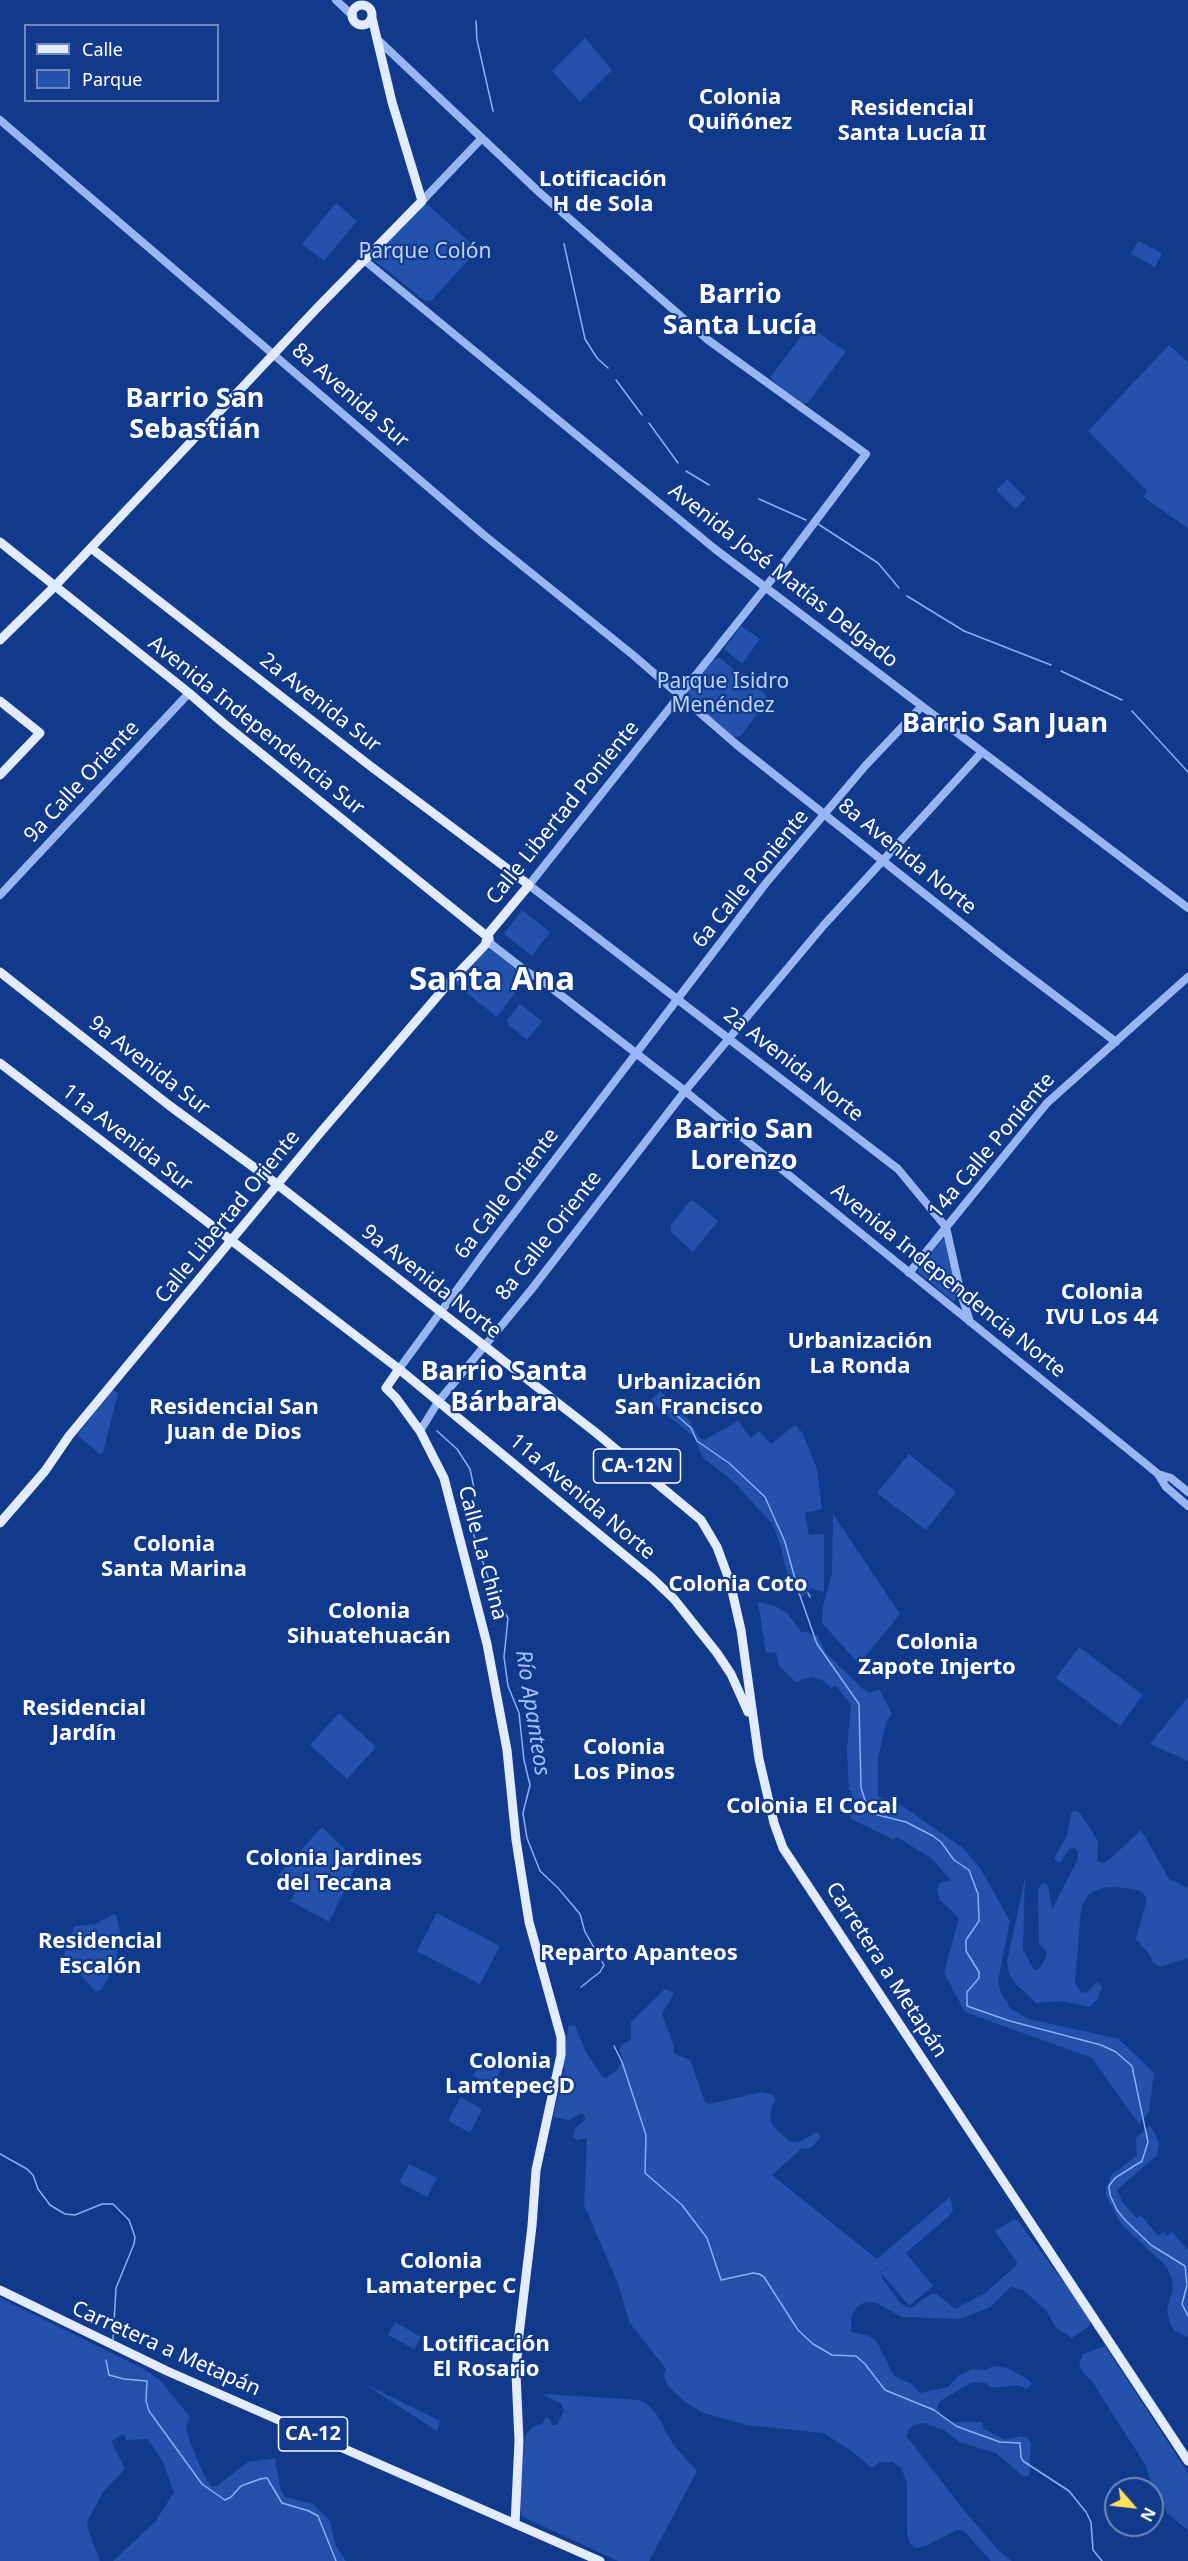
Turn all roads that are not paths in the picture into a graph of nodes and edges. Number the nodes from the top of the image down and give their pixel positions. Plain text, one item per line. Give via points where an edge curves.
1 (336, 0) edge
2 (358, 7) edge
3 (372, 18) junction
4 (360, 24) junction
5 (375, 37) junction
6 (0, 120) edge
7 (482, 138) junction
8 (422, 201) junction
9 (364, 260) junction
10 (274, 355) junction
11 (0, 542) edge
12 (91, 548) junction
13 (55, 586) junction
14 (765, 588) junction
15 (0, 640) edge
16 (189, 693) junction
17 (680, 695) junction
18 (0, 702) edge
19 (922, 706) junction
20 (982, 752) junction
21 (0, 775) edge
22 (825, 815) junction
23 (883, 859) junction
24 (529, 885) junction
25 (0, 895) edge
26 (1188, 908) edge
27 (489, 938) junction
28 (0, 972) edge
29 (1188, 977) edge
30 (678, 999) junction
31 (730, 1038) junction
32 (1116, 1042) junction
33 (637, 1053) junction
34 (0, 1063) edge
35 (685, 1092) junction
36 (278, 1185) junction
37 (946, 1227) junction
38 (231, 1241) junction
39 (909, 1273) junction
40 (441, 1312) junction
41 (970, 1322) junction
42 (484, 1346) junction
43 (399, 1369) junction
44 (386, 1388) joint
45 (438, 1402) junction
46 (420, 1431) junction
47 (1158, 1474) junction
48 (1188, 1492) edge
49 (1188, 1506) edge
50 (0, 1523) edge
51 (747, 1668) junction
52 (731, 1674) junction
53 (754, 1728) junction
54 (0, 2290) edge
55 (1188, 2461) edge
56 (516, 2524) junction
57 (600, 2561) edge

1 - 2 street
2 - 3 main road via 371,11
2 - 4 main road
3 - 4 main road
3 - 5 main road
4 - 5 main road
5 - 7 street
5 - 8 main road
6 - 10 street, 8a Avenida Sur
7 - 8 street
7 - 14 street, Calle Libertad Poniente via 708,340 866,454
8 - 9 main road
9 - 10 main road
9 - 14 street, Avenida José Matías Delgado
10 - 12 main road
10 - 17 street, 8a Avenida Sur via 484,535
11 - 13 main road, Avenida Independencia Sur
12 - 13 main road
12 - 24 main road, 2a Avenida Sur
13 - 15 main road
13 - 16 main road, Avenida Independencia Sur
14 - 17 street, Calle Libertad Poniente
14 - 19 street, Avenida José Matías Delgado
16 - 25 street, 9a Calle Oriente
16 - 27 main road, Avenida Independencia Sur
17 - 22 street, 8a Avenida Norte
17 - 24 street, Calle Libertad Poniente
18 - 21 main road via 40,733
19 - 20 street, Avenida José Matías Delgado
19 - 22 street, 6a Calle Poniente
20 - 23 street, 8a Calle Oriente
20 - 26 street, Avenida José Matías Delgado
22 - 23 street, 8a Avenida Norte
22 - 30 street, 6a Calle Poniente via 766,883
23 - 31 street, 8a Calle Oriente
23 - 32 street, 8a Avenida Norte
24 - 27 main road, Calle Libertad Poniente via 489,933
24 - 30 street, 2a Avenida Norte
27 - 33 street, Avenida Independencia Norte via 491,944 527,972
27 - 36 main road, Calle Libertad Oriente
28 - 36 main road, 9a Avenida Sur
29 - 32 street, 14a Calle Poniente
30 - 31 street, 2a Avenida Norte
30 - 33 street, 6a Calle Poniente
31 - 35 street, 8a Calle Oriente
31 - 37 street, 2a Avenida Norte via 898,1169
32 - 37 street, 14a Calle Poniente via 1047,1103
33 - 35 street, Avenida Independencia Norte
33 - 40 street, 6a Calle Oriente
34 - 38 main road, 11a Avenida Sur
35 - 39 street, Avenida Independencia Norte
35 - 42 street, 8a Calle Oriente
36 - 38 main road, Calle Libertad Oriente
36 - 40 main road, 9a Avenida Norte
37 - 39 street, 14a Calle Poniente
37 - 41 street, 2a Avenida Norte
38 - 43 main road, 11a Avenida Norte
38 - 50 main road, Calle Libertad Oriente
39 - 41 street, Avenida Independencia Norte
40 - 42 main road, 9a Avenida Norte
40 - 43 street, 6a Calle Oriente
41 - 47 street, Avenida Independencia Norte
42 - 45 street, 8a Calle Oriente
42 - 51 main road, 9a Avenida Norte / CA-12N via 701,1520 726,1569
43 - 44 main road, 6a Calle Oriente
43 - 45 main road, 11a Avenida Norte
44 - 46 main road, Calle La China
45 - 46 street, 8a Calle Oriente
45 - 52 main road, 11a Avenida Norte via 674,1599
46 - 56 main road, Calle La China via 444,1478 487,1644 507,1750 529,1922 561,2037 561,2055 536,2170 518,2343
47 - 48 street, Avenida Independencia Norte via 1171,1478
47 - 49 street, Avenida Independencia Norte via 1166,1487
51 - 52 main road via 741,1674
51 - 53 main road, 9a Avenida Norte
52 - 53 main road, 11a Avenida Norte
53 - 55 main road, Carretera a Metapán via 783,1848
54 - 56 main road, Carretera a Metapán / CA-12 via 160,2368
56 - 57 main road, CA-12

